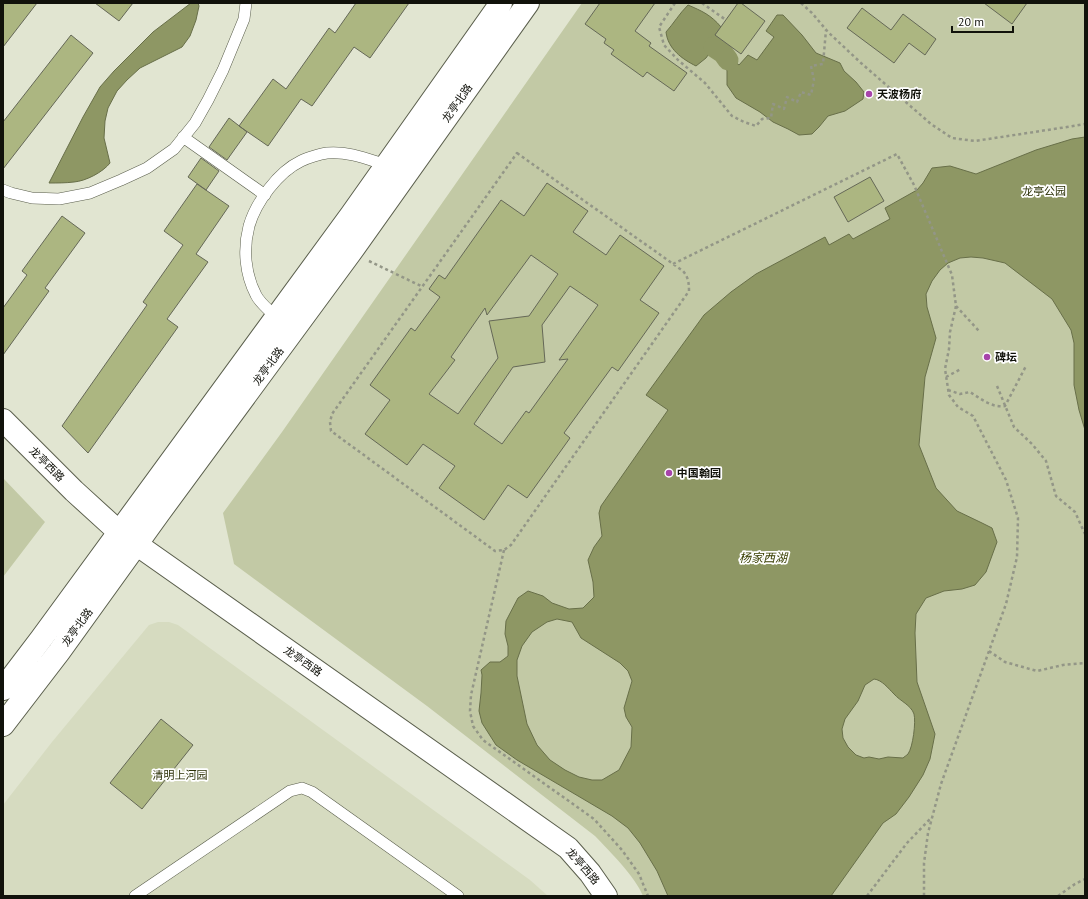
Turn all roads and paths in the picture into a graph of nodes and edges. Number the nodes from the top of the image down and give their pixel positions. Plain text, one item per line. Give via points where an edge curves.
1 (246, 3) edge
2 (501, 3) edge
3 (528, 3) edge
4 (675, 3) edge
5 (702, 3) edge
6 (801, 3) edge
7 (726, 20) dead end
8 (826, 30) junction
9 (1085, 124) edge
10 (184, 137) junction
11 (386, 165) junction
12 (3, 190) edge
13 (265, 195) junction
14 (351, 252) junction
15 (673, 264) junction
16 (423, 287) junction
17 (956, 306) junction
18 (276, 317) junction
19 (978, 331) dead end
20 (1026, 366) dead end
21 (961, 369) dead end
22 (946, 377) junction
23 (997, 386) dead end
24 (948, 390) junction
25 (1005, 406) junction
26 (3, 420) edge
27 (119, 532) junction
28 (1085, 534) edge
29 (137, 544) junction
30 (504, 550) junction
31 (989, 652) junction
32 (1085, 663) edge
33 (3, 689) edge
34 (3, 725) edge
35 (932, 816) junction
36 (1085, 879) edge
37 (135, 896) edge
38 (458, 896) edge
39 (606, 896) edge
40 (648, 896) edge
41 (867, 896) edge
42 (924, 896) edge
43 (1058, 896) edge

1 - 10 lane via 244,18 211,94
2 - 11 main road, 龙亭北路
3 - 14 main road, 龙亭北路
4 - 8 path via 659,27 664,45 705,83 732,116 756,126 762,119 772,118 773,104 784,109 787,97 797,102 801,92 810,95 814,80 811,66 823,64
5 - 7 path
6 - 8 path
8 - 9 path via 930,124 952,138 975,141
10 - 12 lane via 174,149 147,168 90,193 59,199 32,198
10 - 13 lane
11 - 13 lane via 353,154 327,153 302,160 289,168
11 - 18 main road, 龙亭北路
13 - 18 lane via 249,227 247,270 256,296
14 - 16 path
14 - 29 main road, 龙亭北路
15 - 16 path via 517,154
15 - 17 path via 897,154 914,185 952,275
15 - 30 path via 687,275 689,291 511,545
16 - 30 path via 332,414 331,431 495,551
17 - 19 path
17 - 22 path via 950,332
18 - 27 main road, 龙亭北路
20 - 25 path
21 - 22 path
22 - 24 path
23 - 25 path
24 - 25 path via 960,394 970,392 983,401 998,407
24 - 31 path via 958,408 973,416 1006,480 1018,518 1018,557 1006,604
25 - 28 path via 1014,427 1046,461 1056,496 1075,512
26 - 27 main road, 龙亭西路
27 - 29 main road, 龙亭西路
27 - 33 main road, 龙亭北路
29 - 34 main road, 龙亭北路
29 - 39 main road, 龙亭西路 via 568,848
30 - 40 path via 471,695 473,726 483,740 594,819 622,850 639,874
31 - 32 path via 1005,662 1037,671
31 - 35 path
35 - 41 path via 907,843
35 - 42 path via 924,863
36 - 43 path
37 - 38 lane via 290,791 302,788 312,792

